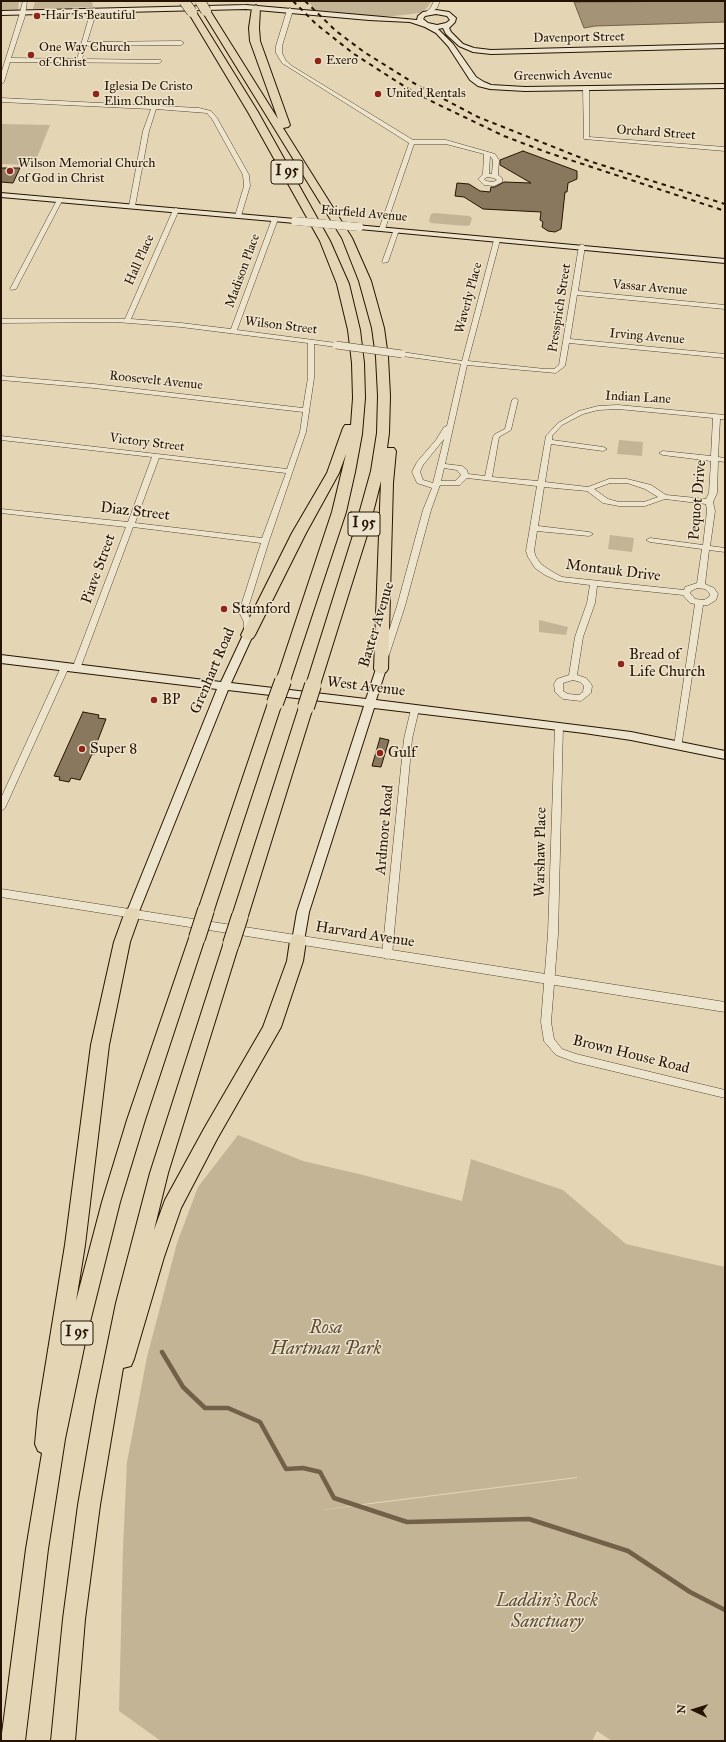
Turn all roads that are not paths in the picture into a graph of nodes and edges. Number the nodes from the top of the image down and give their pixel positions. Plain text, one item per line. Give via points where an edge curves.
1 (26, 1) edge
2 (185, 1) edge
3 (200, 1) edge
4 (437, 2) edge
5 (256, 4) edge
6 (94, 10) junction
7 (290, 10) junction
8 (1, 13) edge
9 (23, 13) junction
10 (425, 14) junction
11 (449, 14) junction
12 (386, 19) junction
13 (426, 25) junction
14 (448, 25) junction
15 (84, 44) junction
16 (181, 44) dead end
17 (725, 46) edge
18 (79, 60) junction
19 (159, 61) dead end
20 (5, 64) edge
21 (1, 82) edge
22 (725, 86) edge
23 (586, 88) junction
24 (1, 100) edge
25 (154, 108) junction
26 (412, 142) junction
27 (725, 149) edge
28 (487, 153) junction
29 (300, 162) junction
30 (486, 175) junction
31 (495, 176) junction
32 (1, 195) edge
33 (60, 199) junction
34 (132, 206) junction
35 (176, 210) junction
36 (238, 216) junction
37 (275, 219) junction
38 (382, 229) junction
39 (396, 230) junction
40 (497, 240) junction
41 (582, 246) junction
42 (725, 260) edge
43 (385, 262) dead end
44 (13, 289) dead end
45 (574, 293) junction
46 (725, 307) edge
47 (1, 321) edge
48 (127, 321) junction
49 (233, 332) junction
50 (567, 341) junction
51 (311, 342) junction
52 (725, 356) edge
53 (465, 363) junction
54 (556, 370) joint
55 (1, 378) edge
56 (384, 378) junction
57 (359, 398) junction
58 (515, 400) dead end
59 (307, 410) junction
60 (452, 416) junction
61 (717, 416) junction
62 (725, 417) edge
63 (555, 429) joint
64 (1, 438) edge
65 (548, 442) junction
66 (603, 449) dead end
67 (663, 453) dead end
68 (156, 456) junction
69 (715, 459) junction
70 (725, 460) edge
71 (441, 464) junction
72 (290, 471) junction
73 (464, 476) junction
74 (488, 479) junction
75 (541, 484) junction
76 (435, 485) junction
77 (589, 489) junction
78 (664, 497) junction
79 (709, 502) junction
80 (1, 511) edge
81 (130, 524) junction
82 (534, 528) junction
83 (589, 534) dead end
84 (650, 540) dead end
85 (265, 541) junction
86 (706, 547) junction
87 (725, 550) edge
88 (594, 582) junction
89 (701, 585) junction
90 (686, 593) junction
91 (699, 603) junction
92 (248, 634) junction
93 (1, 659) edge
94 (65, 667) junction
95 (76, 669) junction
96 (381, 669) junction
97 (574, 677) dead end
98 (224, 686) junction
99 (369, 702) junction
100 (416, 708) junction
101 (559, 726) junction
102 (678, 746) junction
103 (725, 755) edge
104 (1, 785) edge
105 (11, 786) junction
106 (1, 808) edge
107 (1, 893) edge
108 (132, 914) junction
109 (298, 941) junction
110 (387, 955) junction
111 (549, 979) junction
112 (725, 1007) edge
113 (725, 1094) edge
114 (97, 1452) junction
115 (37, 1549) junction
116 (13, 1741) edge
117 (63, 1741) edge

1 - 9 street
2 - 57 highway, I 95, bridge via 256,118 311,214 331,255 351,314 358,363
3 - 29 highway, I 95, bridge
4 - 10 street
4 - 11 street
5 - 6 main road, Greenwich Avenue
5 - 7 main road, Greenwich Avenue
5 - 29 highway via 256,45
6 - 9 main road, Greenwich Avenue
6 - 15 street
7 - 12 main road, Greenwich Avenue
7 - 26 street via 279,48 280,55 286,63
8 - 9 main road, Greenwich Avenue
9 - 20 street
10 - 11 main road, Greenwich Avenue
10 - 12 main road, Greenwich Avenue
10 - 13 main road via 419,19
11 - 14 main road via 453,20
12 - 13 main road, Greenwich Avenue via 411,20
13 - 14 main road
13 - 23 main road, Greenwich Avenue via 438,32 451,45 473,78 483,85 504,88
14 - 17 main road, Davenport Street via 448,33 461,45 473,50 491,52
15 - 16 street
15 - 18 street
18 - 19 street
18 - 20 street
20 - 21 street
22 - 23 main road, Greenwich Avenue
23 - 27 street, Orchard Street via 586,138
24 - 25 street
25 - 34 street via 146,131
25 - 36 street via 203,110 212,114 246,176 247,186
26 - 28 street via 446,142
26 - 38 street
28 - 30 street
28 - 31 street via 493,155 496,160
29 - 56 highway, I 95 via 340,225 360,266 378,328
30 - 31 street
30 - 31 street via 481,181 490,185 500,181
32 - 33 main road, Fairfield Avenue
33 - 34 main road, Fairfield Avenue
33 - 44 street
34 - 35 main road, Fairfield Avenue
35 - 36 main road, Fairfield Avenue
35 - 48 street, Hall Place
36 - 37 main road, Fairfield Avenue
37 - 38 main road, Fairfield Avenue, bridge
37 - 49 street, Madison Place
38 - 39 main road, Fairfield Avenue
39 - 40 main road, Fairfield Avenue
39 - 43 street
40 - 41 main road, Fairfield Avenue
40 - 53 street, Waverly Place
41 - 42 main road, Fairfield Avenue
41 - 45 street, Pressprich Street
45 - 46 street, Vassar Avenue
45 - 50 street, Pressprich Street
47 - 48 street, Wilson Street
48 - 49 street, Wilson Street
49 - 51 street, Wilson Street
50 - 52 street, Irving Avenue
50 - 54 street, Pressprich Street via 562,366
51 - 53 street, Wilson Street, bridge
51 - 59 street, Grenhart Road via 311,378
53 - 54 street, Wilson Street
53 - 60 street, Baxter Avenue
55 - 59 street, Roosevelt Avenue
56 - 96 highway via 391,443
56 - 114 highway, I 95, bridge via 383,433 373,491 171,1133 126,1303
57 - 92 highway via 333,473
57 - 115 highway, I 95, bridge via 353,453 345,492 136,1120 99,1245 66,1387
58 - 74 street via 508,430 497,435
59 - 72 street, Grenhart Road via 303,432
60 - 71 street, Baxter Avenue
60 - 76 street via 439,441 416,472 420,480
61 - 62 street, Indian Lane
61 - 63 street, Indian Lane via 608,407 581,412
61 - 69 street, Pequot Drive
63 - 65 street, Montauk Drive
64 - 68 street, Victory Street
65 - 66 street
65 - 75 street, Montauk Drive
67 - 69 street
68 - 72 street, Victory Street
68 - 81 street, Piave Street
69 - 70 street
69 - 79 street, Pequot Drive via 713,493
71 - 73 street via 459,468 464,472
71 - 76 street, Baxter Avenue
72 - 85 street, Grenhart Road
73 - 74 street
73 - 76 street via 457,483
74 - 75 street
75 - 77 street
75 - 82 street, Montauk Drive
76 - 96 street, Baxter Avenue
77 - 78 street via 609,481 632,482 648,487
77 - 78 street via 606,501 619,504 645,504
78 - 79 street
79 - 86 street, Pequot Drive via 711,511
80 - 81 street, Diaz Street
81 - 85 street, Diaz Street
81 - 95 street, Piave Street
82 - 83 street
82 - 88 street, Montauk Drive via 530,550 542,569 561,579
84 - 86 street
85 - 92 street, Grenhart Road via 243,612 248,622
86 - 87 street
86 - 89 street, Pequot Drive
88 - 90 street, Montauk Drive
88 - 97 street via 591,603 579,637
89 - 90 street via 691,587
89 - 91 street via 714,594 713,598 705,603
90 - 91 street via 693,601
91 - 102 street
92 - 98 main road, Grenhart Road
93 - 94 main road, West Avenue
94 - 95 main road, West Avenue
94 - 105 street
95 - 98 main road, West Avenue
96 - 99 main road, Baxter Avenue
98 - 99 main road, West Avenue
98 - 108 main road, Grenhart Road
99 - 100 main road, West Avenue
99 - 109 main road, Baxter Avenue via 303,912
100 - 101 main road, West Avenue
100 - 110 street, Ardmore Road via 408,739
101 - 102 main road, West Avenue
101 - 111 street, Warshaw Place
102 - 103 main road, West Avenue
104 - 105 street
105 - 106 street
107 - 108 street, Harvard Avenue
108 - 109 street, Harvard Avenue
108 - 115 highway via 122,942 100,1045 75,1245 48,1412
109 - 110 street, Harvard Avenue
109 - 114 highway via 295,961 265,1042 203,1146 172,1206 154,1257
110 - 111 street, Harvard Avenue
111 - 112 street, Harvard Avenue
111 - 113 street, Brown House Road via 547,1036 551,1045 559,1052 589,1062
114 - 117 highway, I 95 via 74,1619
115 - 116 highway, I 95

